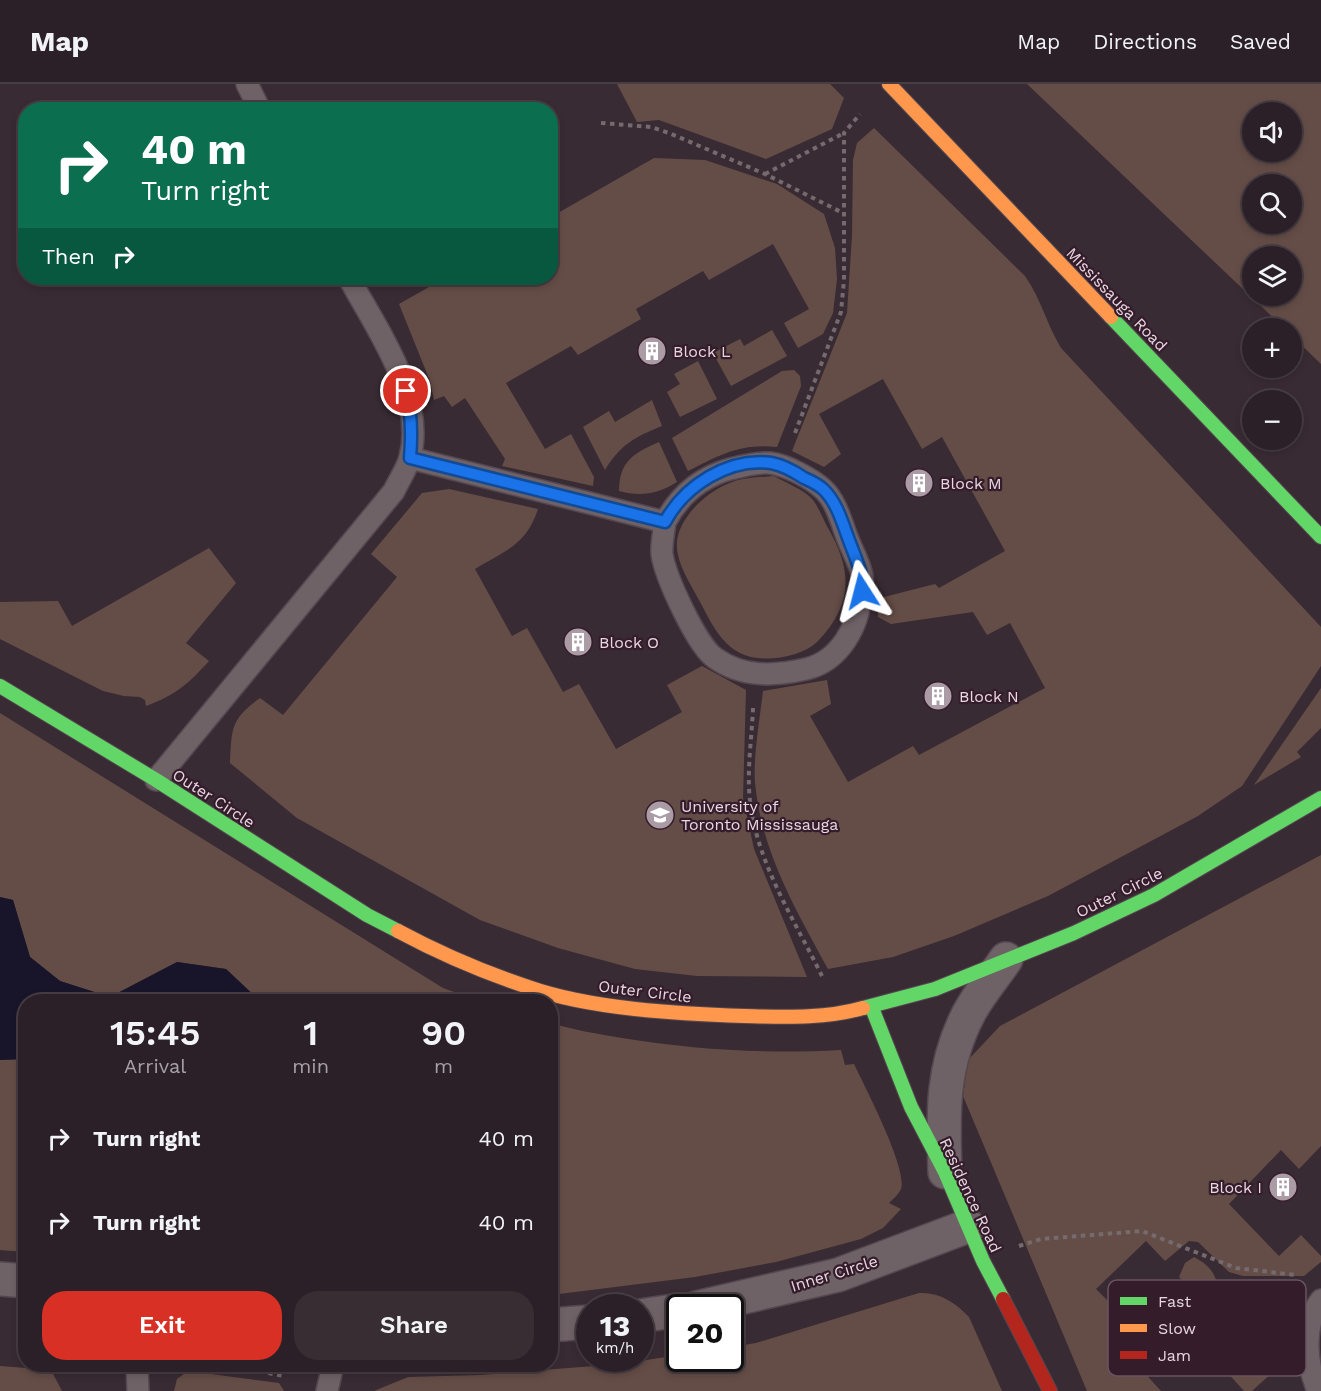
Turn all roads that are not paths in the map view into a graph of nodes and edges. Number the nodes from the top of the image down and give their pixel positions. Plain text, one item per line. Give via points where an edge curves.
1 (247, 84) edge
2 (889, 84) edge
3 (256, 102) edge
4 (353, 285) edge
5 (410, 458) junction
6 (665, 522) junction
7 (1321, 537) edge
8 (0, 686) edge
9 (156, 780) junction
10 (1321, 798) edge
11 (1006, 959) junction
12 (556, 994) edge
13 (558, 994) edge
14 (872, 1008) junction
15 (945, 1172) junction
16 (968, 1226) junction
17 (0, 1279) edge
18 (18, 1280) edge
19 (744, 1297) edge
20 (1321, 1300) edge
21 (576, 1323) edge
22 (558, 1324) edge
23 (137, 1372) edge
24 (331, 1372) edge
25 (138, 1391) edge
26 (327, 1391) edge
27 (1050, 1391) edge
28 (1318, 1391) edge

1 - 3 lane
2 - 7 street, Mississauga Road
4 - 5 lane via 402,376 410,406
5 - 6 lane
5 - 9 lane via 394,491
6 - 6 lane via 674,505 693,488 715,473 743,465 770,463 823,489 837,508 863,577 861,604 847,639 830,658 811,668 781,675 737,670 713,658 689,623 669,577 662,553
8 - 9 street, Outer Circle
9 - 12 street, Outer Circle via 367,915 441,953 529,988
10 - 11 street, Outer Circle via 1154,895 1074,933
11 - 14 street, Outer Circle
11 - 15 street via 969,1012 954,1046 945,1083
13 - 14 street, Outer Circle via 686,1014 806,1017
14 - 15 street, Residence Road via 911,1107
15 - 16 street, Residence Road
16 - 19 street, Inner Circle via 838,1275
16 - 27 street, Residence Road
17 - 18 street
20 - 28 lane via 1307,1344
21 - 22 street
23 - 25 lane
24 - 26 lane

